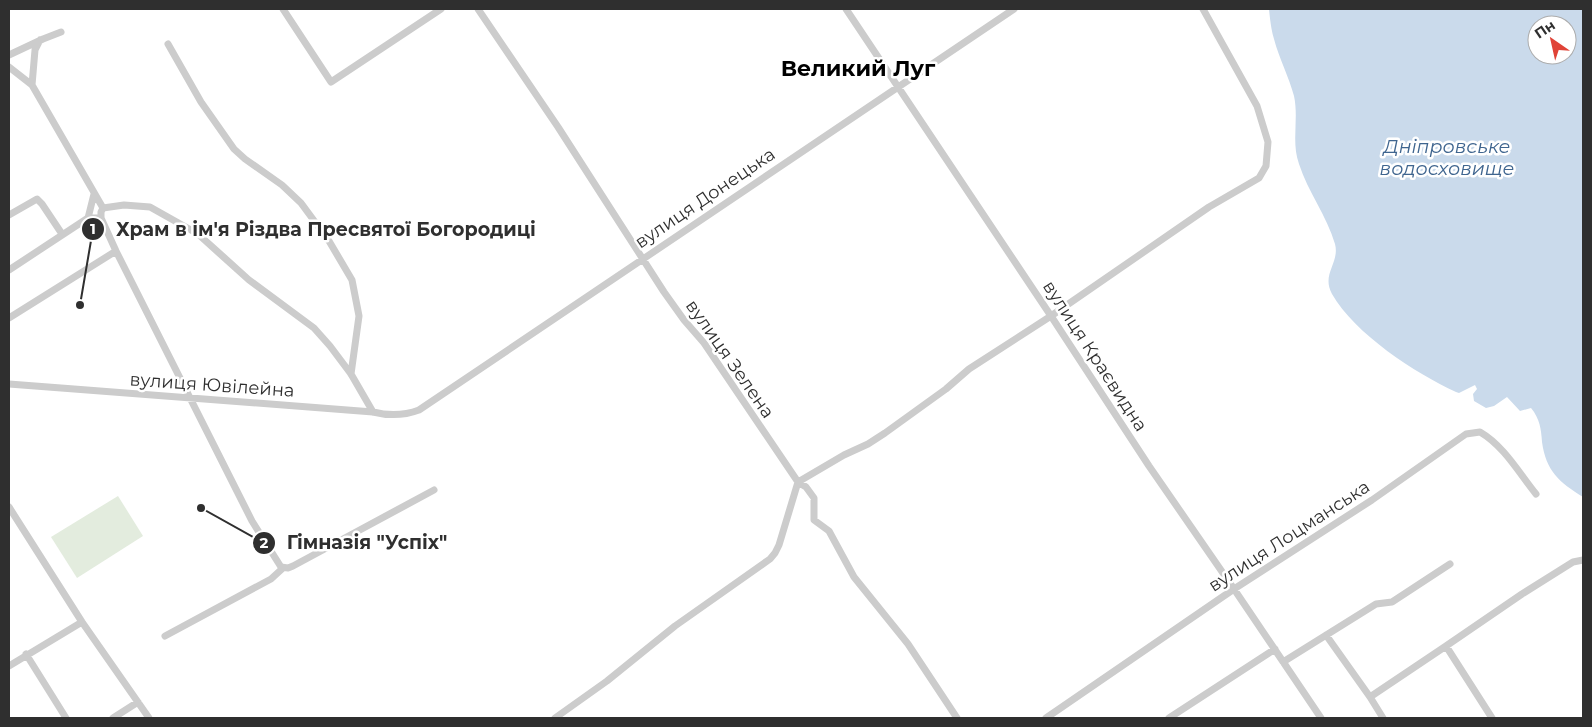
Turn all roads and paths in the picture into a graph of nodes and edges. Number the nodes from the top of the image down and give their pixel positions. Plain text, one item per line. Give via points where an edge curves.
1 (283, 9) edge
2 (441, 9) edge
3 (478, 9) edge
4 (846, 9) edge
5 (1014, 9) edge
6 (1203, 9) edge
7 (62, 32) dead end
8 (40, 40) junction
9 (168, 44) dead end
10 (26, 47) junction
11 (9, 55) edge
12 (34, 58) junction
13 (9, 67) edge
14 (32, 84) junction
15 (898, 86) junction
16 (94, 194) junction
17 (102, 208) junction
18 (9, 215) edge
19 (88, 218) junction
20 (101, 218) junction
21 (62, 234) junction
22 (116, 251) junction
23 (643, 258) junction
24 (9, 270) edge
25 (1051, 316) junction
26 (9, 318) edge
27 (351, 374) junction
28 (9, 384) edge
29 (189, 398) junction
30 (373, 412) junction
31 (413, 412) joint
32 (798, 482) junction
33 (434, 490) dead end
34 (1536, 494) dead end
35 (9, 507) edge
36 (1583, 560) edge
37 (1450, 564) dead end
38 (283, 568) junction
39 (1234, 589) junction
40 (82, 622) junction
41 (1326, 635) junction
42 (165, 636) dead end
43 (1446, 646) junction
44 (1275, 650) junction
45 (26, 654) junction
46 (1283, 662) junction
47 (9, 666) edge
48 (1370, 697) junction
49 (138, 702) junction
50 (66, 718) edge
51 (113, 718) edge
52 (148, 718) edge
53 (555, 718) edge
54 (957, 718) edge
55 (1046, 718) edge
56 (1170, 718) edge
57 (1321, 718) edge
58 (1383, 718) edge
59 (1492, 718) edge

1 - 2 street via 331,82
3 - 23 street, вулиця Зелена
4 - 15 street, вулиця Краєвидна
5 - 15 street, вулиця Донецька
6 - 25 street via 1257,106 1268,142 1266,166 1259,178 1209,207
7 - 8 street
8 - 10 street
8 - 12 street
9 - 27 street via 201,102 234,148 301,203 352,280 359,316
10 - 11 street
10 - 12 street
12 - 14 street
13 - 14 street
14 - 16 street
15 - 23 street, вулиця Донецька
15 - 25 street, вулиця Краєвидна
16 - 17 street
16 - 19 street
17 - 20 street
17 - 27 street via 124,205 150,207 198,234 249,280 314,328
18 - 21 street via 37,199
19 - 20 street
19 - 21 street
20 - 22 street
21 - 24 street
22 - 26 street
22 - 29 street
23 - 31 street, вулиця Донецька
23 - 32 street, вулиця Зелена
25 - 32 street via 963,374 946,390 879,437
25 - 39 street, вулиця Краєвидна
27 - 30 street
28 - 29 street, вулиця Ювілейна
29 - 30 street, вулиця Ювілейна
29 - 38 street via 252,521
30 - 31 street, вулиця Ювілейна via 392,416
32 - 53 street via 778,545 770,559 675,626
32 - 54 street, вулиця Зелена via 814,498 814,520 829,531 854,576 908,644
33 - 38 street via 293,566
34 - 39 street, вулиця Лоцманська via 1488,436 1472,432
35 - 40 street
36 - 43 street via 1573,562 1522,594
37 - 41 street via 1392,602 1376,604
38 - 42 street via 270,579
39 - 44 street, вулиця Краєвидна
39 - 55 street, вулиця Лоцманська
40 - 45 street
40 - 49 street
41 - 46 street
41 - 48 street
43 - 48 street
43 - 59 street
44 - 46 street, вулиця Краєвидна
44 - 56 street
45 - 47 street
45 - 50 street
46 - 57 street, вулиця Краєвидна
48 - 58 street
49 - 51 street
49 - 52 street

